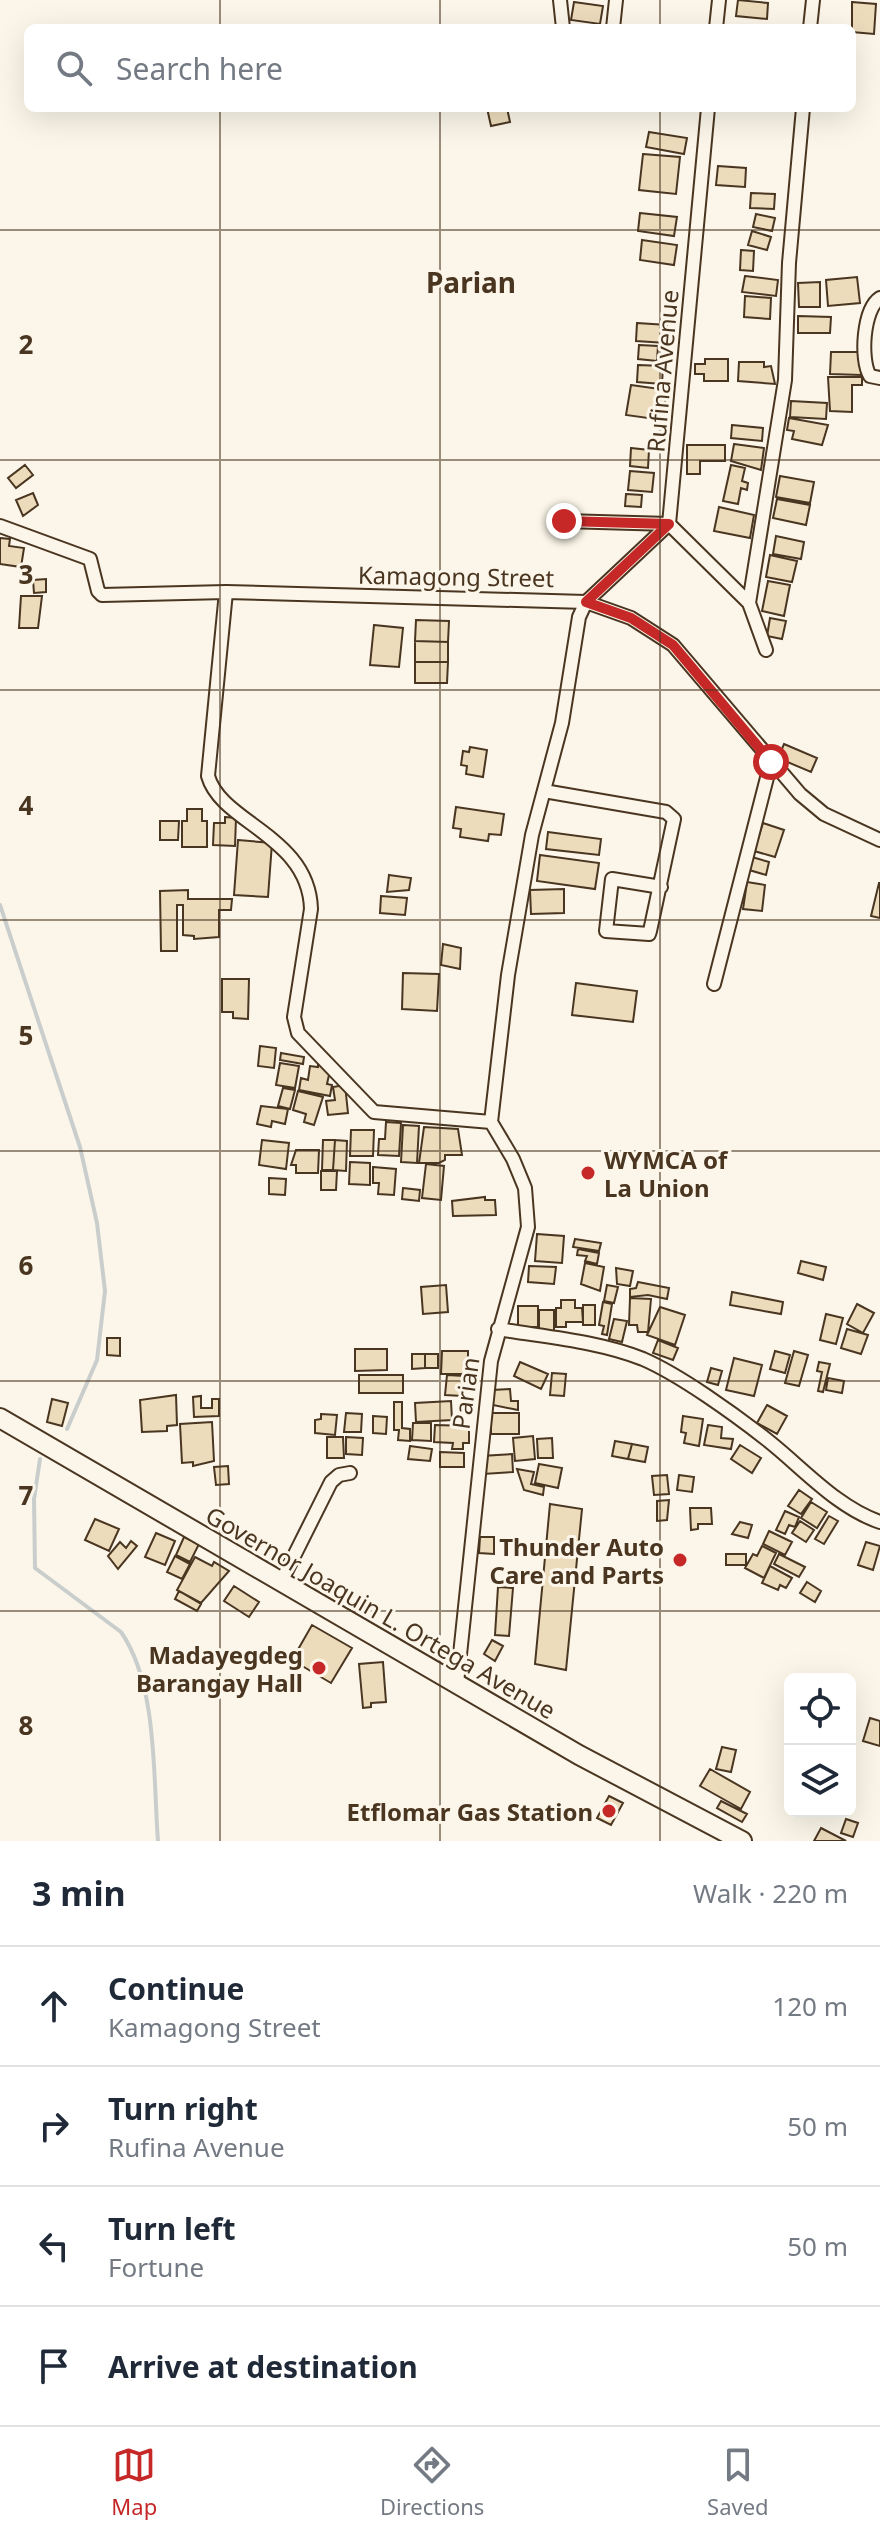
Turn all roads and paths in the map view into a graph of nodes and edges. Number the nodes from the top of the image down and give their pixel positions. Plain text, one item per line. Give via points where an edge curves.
1 (560, 0) edge
2 (616, 0) edge
3 (719, 0) edge
4 (813, 0) edge
5 (563, 24) edge
6 (613, 24) edge
7 (716, 24) edge
8 (810, 24) edge
9 (708, 112) edge
10 (803, 112) edge
11 (880, 298) edge
12 (880, 378) edge
13 (564, 521) dead end
14 (669, 524) junction
15 (0, 526) edge
16 (226, 592) junction
17 (586, 602) junction
18 (749, 603) junction
19 (766, 650) dead end
20 (771, 762) junction
21 (544, 791) junction
22 (880, 840) edge
23 (661, 887) junction
24 (714, 984) dead end
25 (491, 1122) junction
26 (498, 1329) junction
27 (0, 1418) edge
28 (350, 1473) dead end
29 (880, 1522) edge
30 (281, 1582) junction
31 (457, 1683) junction
32 (742, 1841) edge

1 - 5 street
2 - 6 street
3 - 7 street
4 - 8 street
9 - 14 street, Rufina Avenue
10 - 18 street via 785,380
11 - 12 street via 871,308 866,367 870,376
13 - 14 street
14 - 17 street
14 - 18 street
15 - 16 street, Kamagong Street via 90,559 102,595
16 - 17 street, Kamagong Street
16 - 25 street via 208,776 218,795 284,850 309,891 311,909 294,1017 298,1033 374,1112
17 - 20 street, Kamagong Street via 631,618 673,645
17 - 21 street
18 - 19 street
20 - 22 street, Kamagong Street via 824,814
20 - 24 street
21 - 23 street via 670,815 674,819
21 - 25 street via 508,975
23 - 23 street via 647,935 606,931 612,879
25 - 26 street, Parian via 525,1188 528,1227
26 - 29 street via 643,1359 767,1439 847,1506
26 - 31 street, Parian via 486,1395
27 - 30 main road, Governor Joaquin L. Ortega Avenue
28 - 30 street via 331,1482
30 - 31 main road, Governor Joaquin L. Ortega Avenue
31 - 32 main road, Governor Joaquin L. Ortega Avenue

